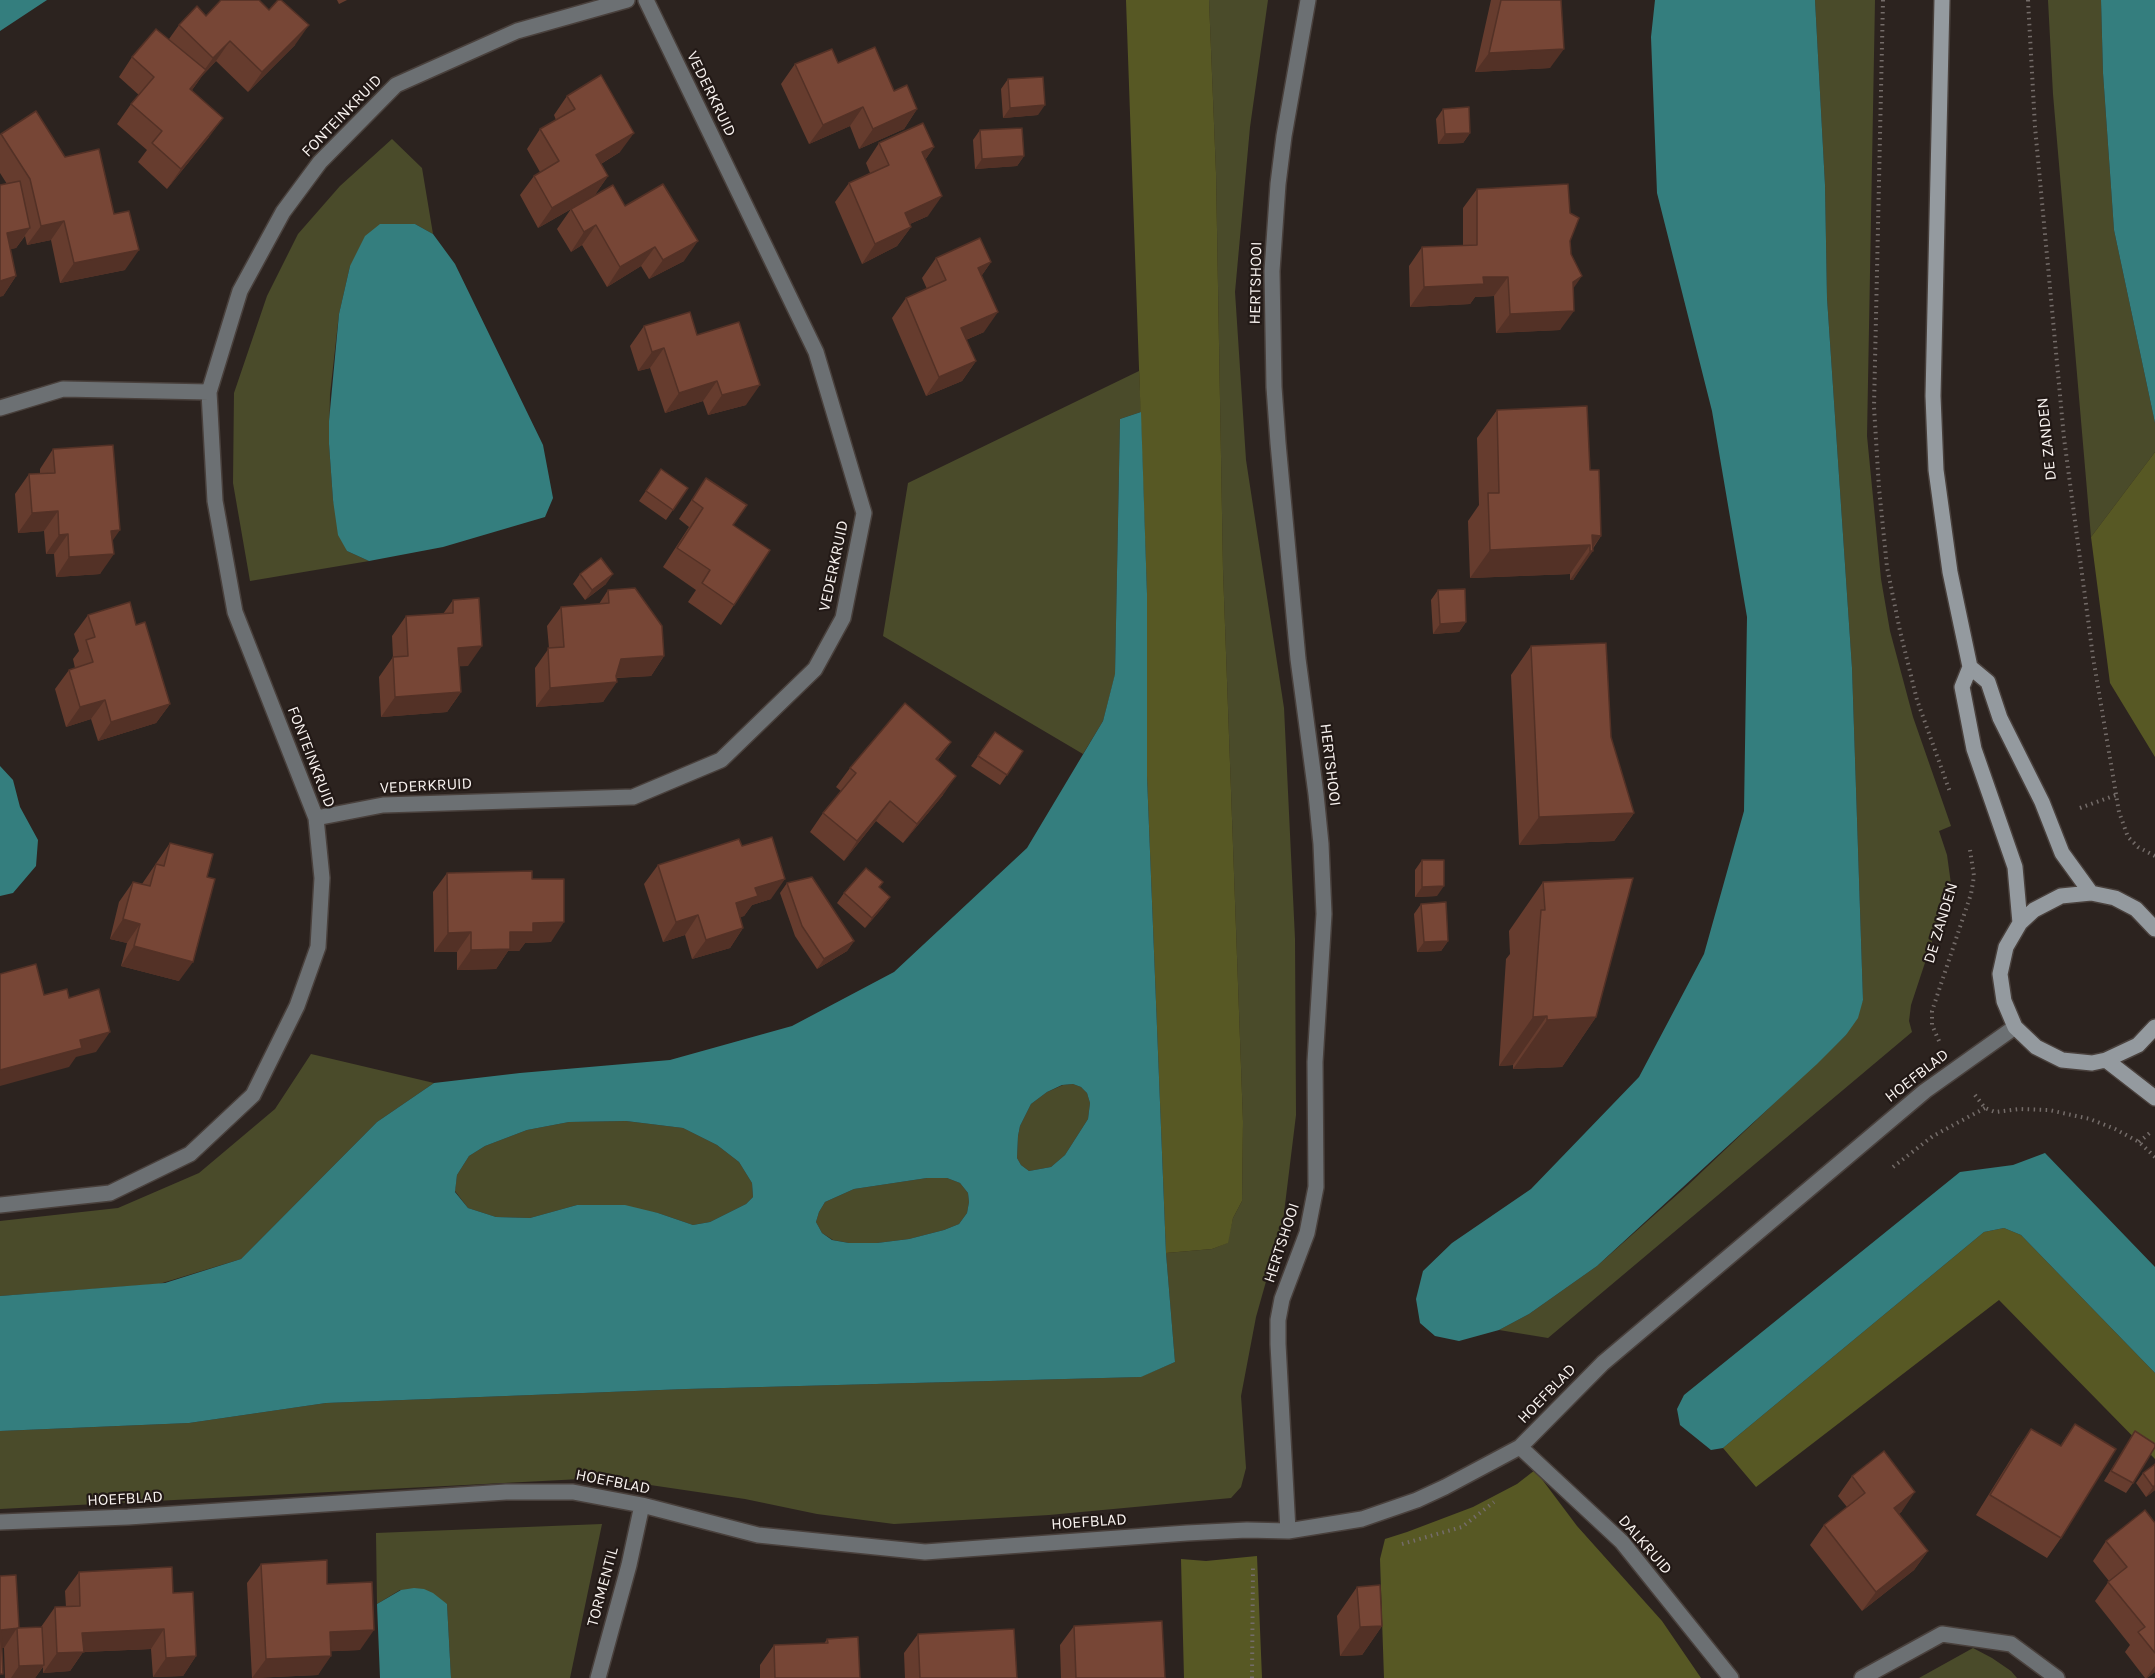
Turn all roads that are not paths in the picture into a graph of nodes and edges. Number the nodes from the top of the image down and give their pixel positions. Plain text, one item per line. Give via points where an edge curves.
1 (627, 0) edge
2 (646, 0) edge
3 (1308, 0) edge
4 (1942, 0) edge
5 (209, 392) junction
6 (0, 408) edge
7 (1970, 667) junction
8 (316, 818) junction
9 (2091, 893) junction
10 (2020, 923) junction
11 (2155, 929) edge
12 (2015, 1027) junction
13 (2155, 1027) edge
14 (2106, 1060) junction
15 (2155, 1098) edge
16 (0, 1205) edge
17 (1520, 1448) junction
18 (642, 1505) junction
19 (0, 1522) edge
20 (1288, 1531) junction
21 (598, 1678) edge
22 (1731, 1678) edge
23 (1862, 1678) edge
24 (2056, 1678) edge

1 - 5 street, FONTEINKRUID via 518,31 396,85 320,162 283,212 240,291
2 - 8 street, VEDERKRUID via 816,351 864,513 843,618 815,669 721,760 633,797 383,805
3 - 20 street, HERTSHOOI via 1284,136 1272,271 1278,443 1298,659 1319,824 1324,914 1315,1062 1316,1187 1307,1233 1278,1320
4 - 7 main road via 1934,434 1945,542
5 - 6 street via 63,389
5 - 8 street, FONTEINKRUID via 215,501 235,612
7 - 9 main road via 1988,682 2062,853
7 - 10 main road via 1962,687 1974,749 2015,867
8 - 16 street, FONTEINKRUID via 322,878 318,947 297,1006 253,1095 190,1154 110,1193
9 - 10 main road via 2052,900
9 - 11 main road via 2126,903
10 - 12 main road via 2006,947 2000,974 2004,1001
12 - 14 main road via 2036,1047 2062,1060
12 - 17 street, HOEFBLAD via 1924,1091 1665,1309 1603,1363
13 - 14 main road via 2138,1045
14 - 15 main road
17 - 20 street, HOEFBLAD via 1446,1487 1387,1511 1343,1523
17 - 22 street, DALKRUID via 1622,1542
18 - 19 street, HOEFBLAD via 573,1492 506,1492
18 - 20 street, HOEFBLAD via 758,1535 925,1552 1247,1530
18 - 21 street, TORMENTIL
23 - 24 street via 1942,1634 2011,1644

